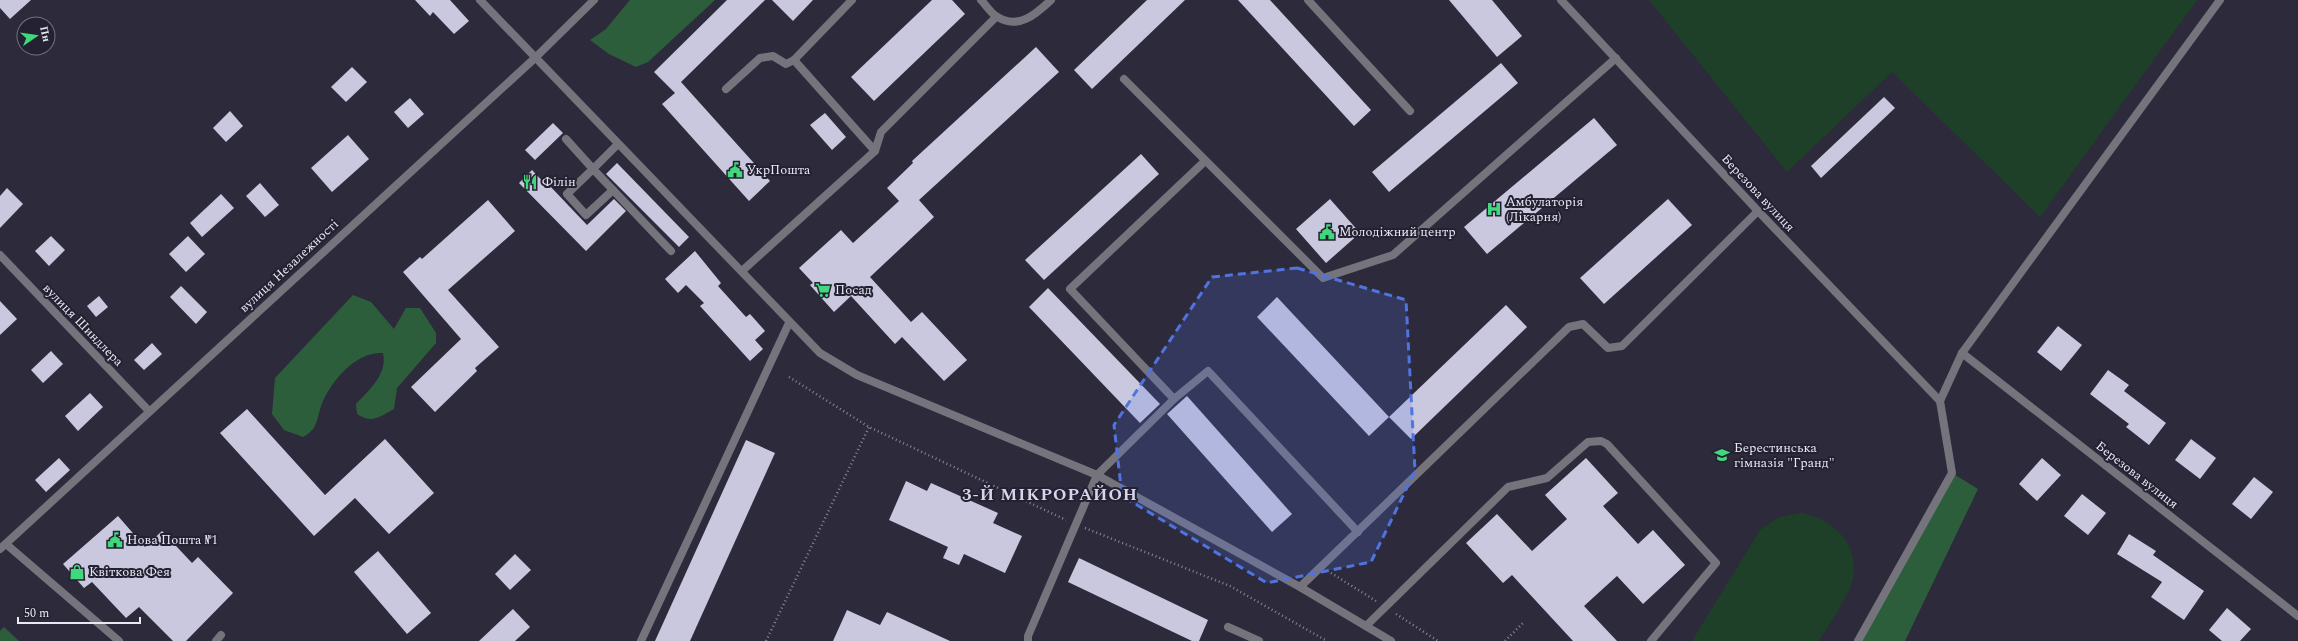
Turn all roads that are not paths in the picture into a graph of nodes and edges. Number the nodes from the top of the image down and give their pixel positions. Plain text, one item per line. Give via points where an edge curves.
1 (480, 0) edge
2 (594, 0) edge
3 (852, 0) edge
4 (981, 0) edge
5 (1051, 0) edge
6 (1308, 0) edge
7 (1561, 0) edge
8 (2220, 0) edge
9 (996, 17) junction
10 (534, 58) junction
11 (1616, 58) junction
12 (794, 60) junction
13 (1124, 79) dead end
14 (726, 88) dead end
15 (1410, 111) dead end
16 (566, 139) dead end
17 (618, 144) junction
18 (875, 151) junction
19 (1206, 161) junction
20 (593, 169) junction
21 (613, 190) junction
22 (1758, 211) junction
23 (671, 251) dead end
24 (0, 255) edge
25 (742, 271) junction
26 (789, 323) junction
27 (1962, 353) junction
28 (1174, 399) junction
29 (1940, 401) junction
30 (149, 411) junction
31 (1097, 475) junction
32 (1358, 532) junction
33 (3, 546) edge
34 (1300, 588) junction
35 (2298, 616) edge
36 (1366, 626) junction
37 (1228, 627) dead end
38 (119, 641) edge
39 (641, 641) edge
40 (1028, 641) edge
41 (1259, 641) edge
42 (1392, 641) edge
43 (1650, 641) edge
44 (1858, 641) edge

1 - 10 street
2 - 10 street, вулиця Незалежності
3 - 12 street
4 - 9 street
5 - 9 street via 1032,18 1023,21
6 - 15 street
7 - 11 street, Березова вулиця
8 - 27 street
9 - 18 street via 881,132
10 - 17 street
10 - 30 street, вулиця Незалежності
11 - 19 street via 1393,255 1324,278
11 - 22 street, Березова вулиця
12 - 14 street via 786,64 773,56 760,58
12 - 18 street
13 - 19 street
16 - 20 street
17 - 20 street
17 - 25 street
18 - 25 street
19 - 28 street via 1070,289
20 - 21 street
20 - 21 street via 567,194 586,215
21 - 23 street
22 - 29 street, Березова вулиця
22 - 32 street via 1622,346 1608,348 1583,324 1569,327
24 - 30 street, вулиця Шиндлера
25 - 26 street
26 - 31 street via 820,353 857,375
26 - 39 street
27 - 29 street
27 - 35 street, Березова вулиця
28 - 31 street
28 - 32 street via 1208,371
29 - 44 street via 1952,474
30 - 33 street, вулиця Незалежності
31 - 34 street
31 - 40 street via 1074,524
32 - 34 street
33 - 38 street
34 - 36 street
36 - 42 street
36 - 43 street via 1508,487 1544,480 1583,445 1595,440 1607,444 1716,563
37 - 41 street

